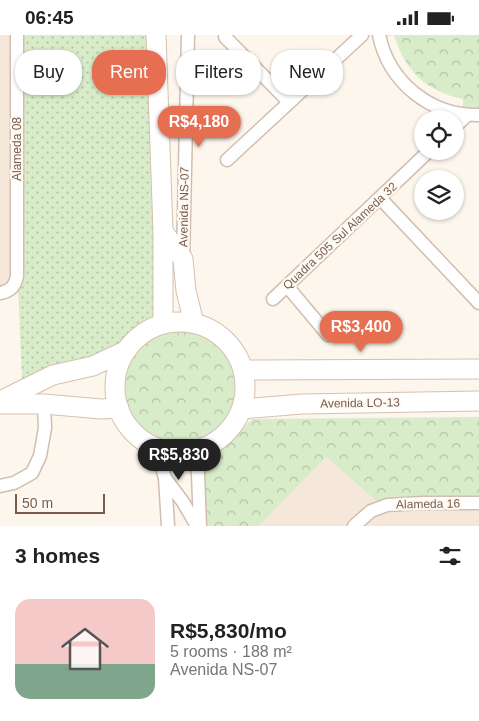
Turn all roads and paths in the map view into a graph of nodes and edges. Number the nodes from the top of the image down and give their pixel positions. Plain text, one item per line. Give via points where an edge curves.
1 (17, 35) edge
2 (156, 35) edge
3 (188, 35) edge
4 (225, 37) dead end
5 (380, 38) edge
6 (358, 39) edge
7 (289, 102) junction
8 (439, 110) edge
9 (227, 160) dead end
10 (420, 160) edge
11 (380, 198) junction
12 (163, 231) junction
13 (183, 259) junction
14 (287, 286) junction
15 (0, 293) edge
16 (273, 299) dead end
17 (479, 303) edge
18 (194, 323) junction
19 (163, 324) junction
20 (328, 335) dead end
21 (127, 351) junction
22 (479, 369) edge
23 (243, 370) junction
24 (479, 401) edge
25 (0, 402) edge
26 (44, 404) junction
27 (119, 408) junction
28 (242, 409) junction
29 (152, 445) junction
30 (194, 450) junction
31 (165, 478) junction
32 (0, 486) edge
33 (479, 503) edge
34 (168, 526) edge
35 (199, 526) edge
36 (354, 526) edge

1 - 15 street, Alameda 08 via 17,275 14,286
2 - 12 street, Avenida NS-07
3 - 13 street, Avenida NS-07
4 - 7 street
5 - 6 street
5 - 8 street via 389,64 403,83
6 - 7 street
7 - 9 street
10 - 11 street, Quadra 505 Sul Alameda 32
11 - 14 street, Quadra 505 Sul Alameda 32
11 - 17 street
12 - 13 street, Avenida NS-07
12 - 19 street, Avenida NS-07
13 - 18 street, Avenida NS-07
14 - 16 street, Quadra 505 Sul Alameda 32
14 - 20 street
18 - 19 street
18 - 23 street via 225,339
19 - 21 street via 149,330
21 - 25 street via 92,366 53,375
21 - 27 street via 116,375
22 - 23 street
23 - 28 street via 246,383
24 - 28 street, Avenida LO-13 via 302,403
25 - 26 street
26 - 27 street
26 - 32 street via 45,428 40,456 32,473
27 - 29 street via 130,427
28 - 30 street via 231,428 215,442
29 - 30 street via 180,452
29 - 31 street
30 - 35 street
31 - 34 street
31 - 35 street
33 - 36 street, Alameda 16 via 388,505 371,511

